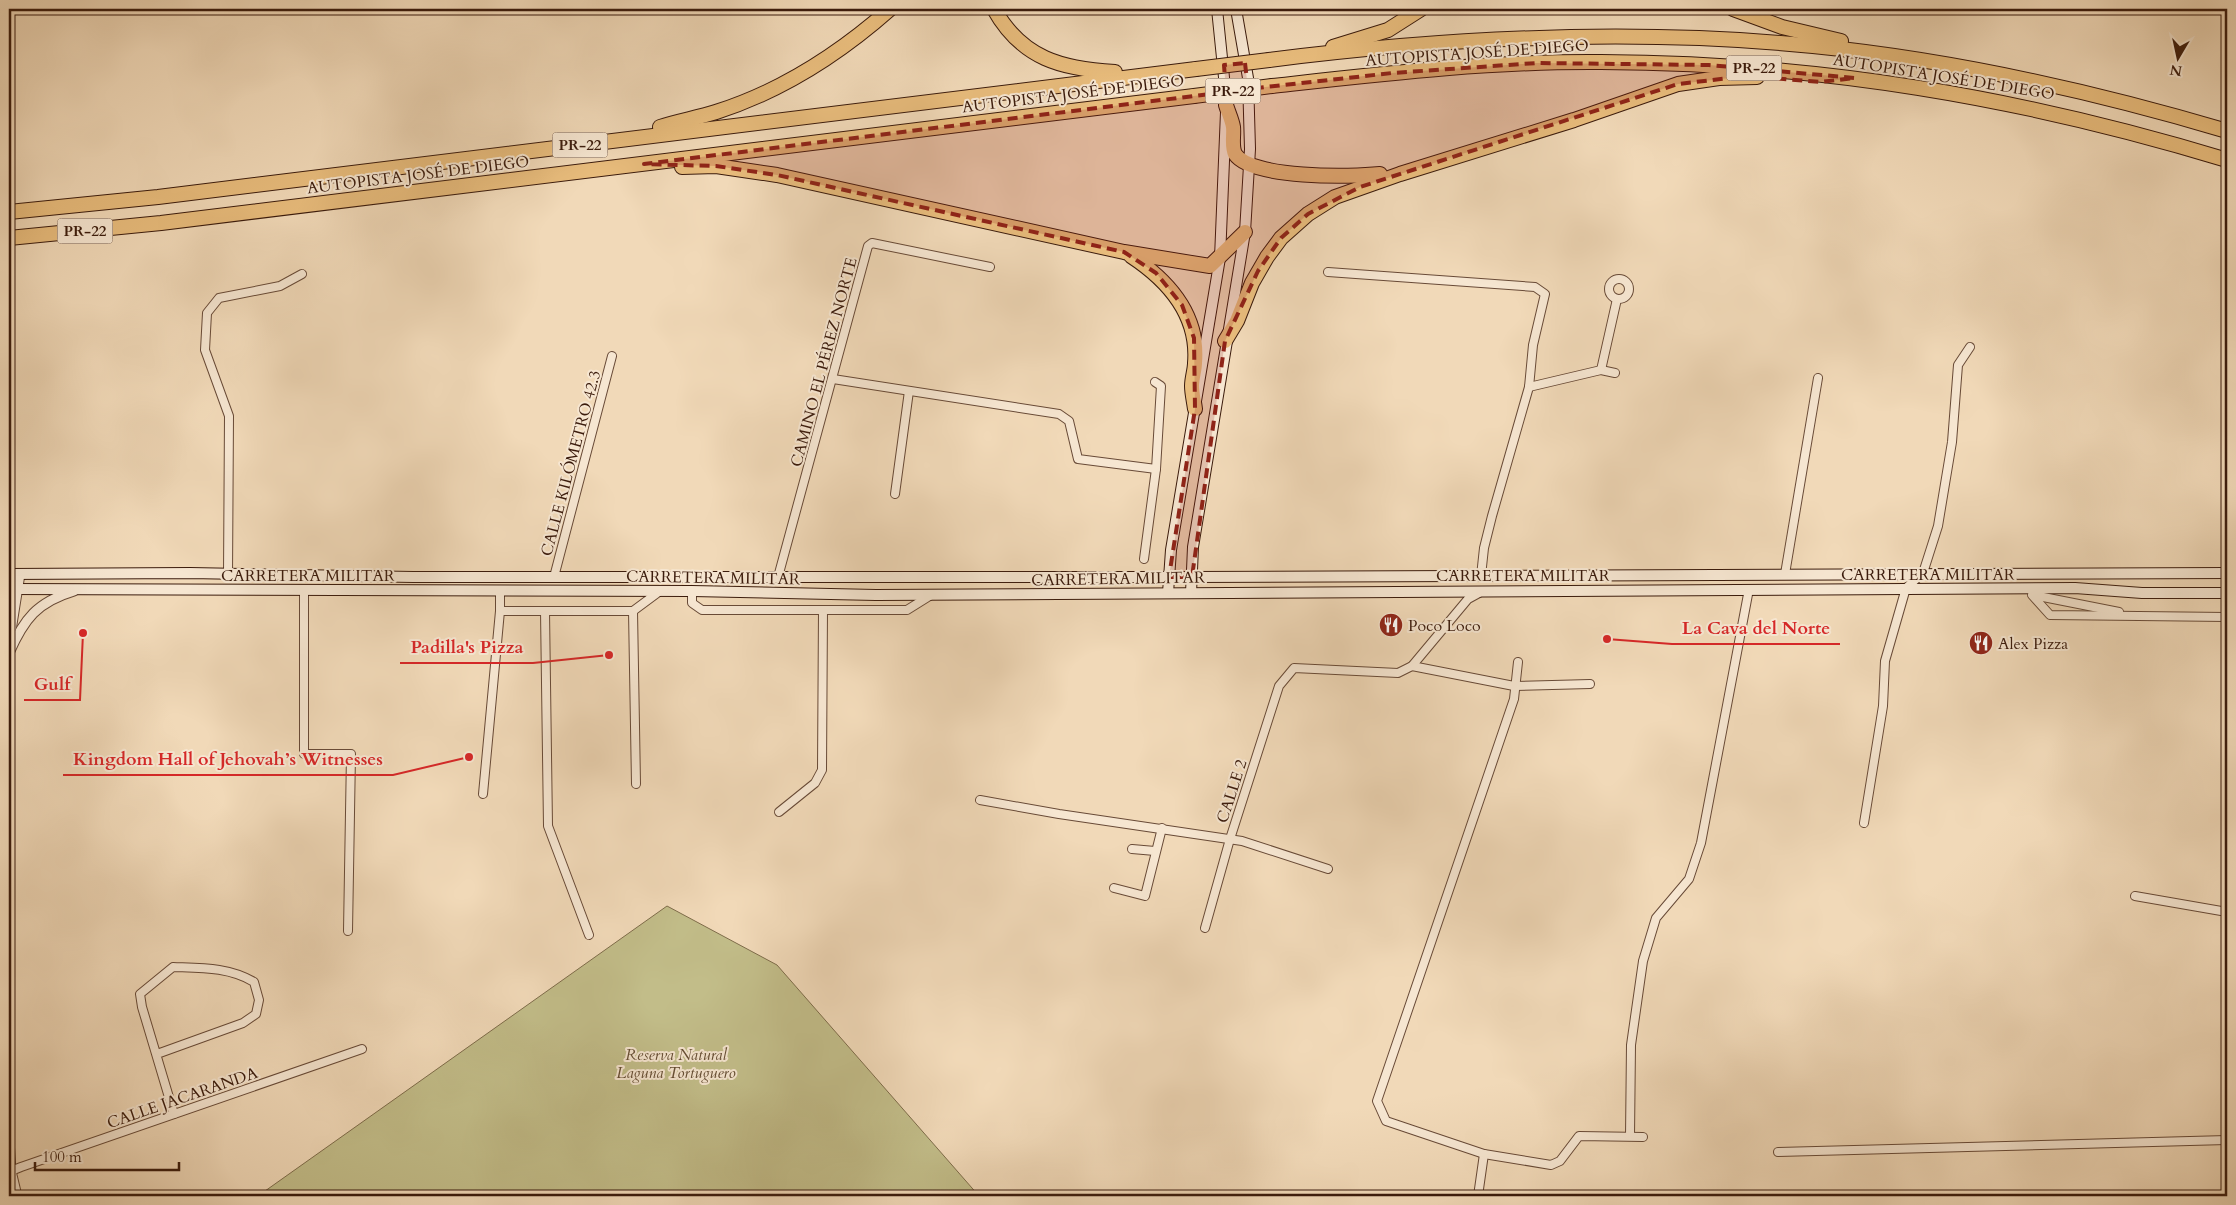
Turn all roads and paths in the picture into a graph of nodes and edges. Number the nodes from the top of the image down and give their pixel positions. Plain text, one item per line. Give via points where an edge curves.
1 (890, 9) edge
2 (994, 9) edge
3 (1217, 9) edge
4 (1236, 9) edge
5 (1421, 9) edge
6 (1733, 9) edge
7 (1321, 53) junction
8 (1876, 54) junction
9 (1151, 74) junction
10 (1855, 78) junction
11 (1226, 105) junction
12 (2227, 131) edge
13 (630, 138) junction
14 (2227, 160) edge
15 (644, 164) junction
16 (1248, 164) junction
17 (1400, 174) junction
18 (9, 212) edge
19 (1245, 232) junction
20 (9, 238) edge
21 (1124, 252) junction
22 (1220, 258) junction
23 (990, 267) dead end
24 (1328, 272) dead end
25 (302, 274) dead end
26 (1617, 298) dead end
27 (1226, 341) junction
28 (1970, 347) dead end
29 (612, 356) dead end
30 (1601, 370) junction
31 (1614, 373) dead end
32 (1818, 378) dead end
33 (833, 380) junction
34 (1155, 382) dead end
35 (1529, 387) junction
36 (909, 391) junction
37 (1195, 409) junction
38 (1156, 469) junction
39 (895, 494) dead end
40 (1144, 559) dead end
41 (2227, 572) edge
42 (1923, 573) junction
43 (9, 574) edge
44 (20, 574) junction
45 (1785, 574) junction
46 (228, 575) junction
47 (1481, 576) junction
48 (554, 577) junction
49 (778, 577) junction
50 (1169, 577) junction
51 (1192, 577) junction
52 (1906, 588) junction
53 (2009, 588) junction
54 (13, 589) edge
55 (82, 589) junction
56 (1749, 589) junction
57 (304, 590) junction
58 (1484, 590) junction
59 (500, 591) junction
60 (660, 591) junction
61 (692, 591) junction
62 (1168, 593) junction
63 (1191, 593) junction
64 (2227, 593) edge
65 (933, 594) junction
66 (2032, 595) junction
67 (823, 610) junction
68 (500, 611) junction
69 (545, 612) junction
70 (632, 612) junction
71 (2147, 617) junction
72 (2227, 617) edge
73 (9, 643) edge
74 (9, 653) edge
75 (1518, 662) dead end
76 (1412, 666) junction
77 (1590, 684) dead end
78 (1514, 686) junction
79 (636, 784) dead end
80 (483, 794) dead end
81 (980, 800) dead end
82 (779, 812) dead end
83 (1864, 823) dead end
84 (1162, 828) junction
85 (1230, 839) junction
86 (1132, 849) dead end
87 (1155, 851) junction
88 (1328, 869) dead end
89 (1114, 888) dead end
90 (2135, 896) dead end
91 (2227, 912) edge
92 (1205, 928) dead end
93 (348, 931) dead end
94 (589, 935) dead end
95 (362, 1049) dead end
96 (157, 1054) junction
97 (174, 1114) junction
98 (1630, 1136) junction
99 (1643, 1137) dead end
100 (9, 1140) edge
101 (2227, 1140) edge
102 (1778, 1152) dead end
103 (1484, 1154) junction
104 (10, 1173) edge
105 (17, 1196) edge
106 (1478, 1196) edge

1 - 13 highway via 829,58 774,89 717,112
2 - 9 highway via 1014,37 1043,59 1077,69
3 - 11 main road
4 - 16 main road via 1248,78
5 - 7 highway via 1388,30
6 - 8 highway via 1804,33 1852,43
7 - 8 highway, AUTOPISTA JOSÉ DE DIEGO / PR-22 via 1466,41 1638,36 1758,41
7 - 9 highway, AUTOPISTA JOSÉ DE DIEGO / PR-22, bridge
8 - 12 highway, AUTOPISTA JOSÉ DE DIEGO / PR-22 via 2054,85
9 - 13 highway, AUTOPISTA JOSÉ DE DIEGO / PR-22
10 - 14 highway, AUTOPISTA JOSÉ DE DIEGO / PR-22 via 2058,113
10 - 15 highway, AUTOPISTA JOSÉ DE DIEGO / PR-22, bridge via 1709,64 1582,62 1410,71
10 - 17 highway via 1820,82 1747,76 1678,84
11 - 16 highway via 1232,126 1233,148
11 - 22 main road
13 - 18 highway, AUTOPISTA JOSÉ DE DIEGO / PR-22 via 158,197
15 - 20 highway, AUTOPISTA JOSÉ DE DIEGO / PR-22 via 161,223
15 - 21 highway via 716,166 777,175
16 - 17 highway via 1314,176
16 - 19 main road
17 - 27 highway via 1336,197 1308,214 1281,238 1258,271
19 - 22 highway
19 - 27 main road
21 - 22 highway via 1210,266
21 - 37 highway via 1161,278 1176,294 1188,316 1195,350 1192,386
22 - 37 main road
23 - 33 street, CAMINO EL PÉREZ NORTE via 872,243 868,246
24 - 35 street via 1541,289 1545,294 1533,345
25 - 46 street via 280,286 219,298 206,313 205,350 229,416
26 - 30 street
27 - 51 main road
28 - 42 street via 1958,365 1952,442 1938,526
29 - 48 street, CALLE KILÓMETRO 42.3
30 - 31 street
30 - 35 street
32 - 45 street
33 - 36 street
33 - 49 street, CAMINO EL PÉREZ NORTE
34 - 38 street via 1161,386
35 - 47 street via 1492,516
36 - 38 street via 1059,414 1069,420 1078,458
36 - 39 street
37 - 50 main road
38 - 40 street
41 - 42 main road, CARRETERA MILITAR
42 - 45 main road, CARRETERA MILITAR
42 - 52 street
43 - 44 main road, CARRETERA MILITAR
44 - 46 main road, CARRETERA MILITAR
44 - 54 street
45 - 47 main road, CARRETERA MILITAR
46 - 48 main road, CARRETERA MILITAR
47 - 51 main road, CARRETERA MILITAR
48 - 49 main road, CARRETERA MILITAR
49 - 50 main road, CARRETERA MILITAR
50 - 51 main road, CARRETERA MILITAR
50 - 62 main road
51 - 63 main road
52 - 53 main road, CARRETERA MILITAR
52 - 56 main road, CARRETERA MILITAR
52 - 83 street via 1885,661 1883,706
53 - 64 main road, CARRETERA MILITAR
53 - 66 street
54 - 55 main road, CARRETERA MILITAR
54 - 73 street
55 - 57 main road, CARRETERA MILITAR
55 - 74 street via 54,597 34,611 18,632
56 - 58 main road, CARRETERA MILITAR
56 - 98 street via 1701,843 1689,879 1656,918 1644,962 1631,1045
57 - 59 main road, CARRETERA MILITAR
57 - 93 street via 304,754 351,754
58 - 63 main road, CARRETERA MILITAR
58 - 76 street via 1468,599
59 - 60 main road, CARRETERA MILITAR
59 - 68 street
60 - 61 main road, CARRETERA MILITAR
60 - 70 street
61 - 65 main road, CARRETERA MILITAR
61 - 67 street via 692,603 702,610
62 - 63 main road, CARRETERA MILITAR
62 - 65 main road, CARRETERA MILITAR
65 - 67 street via 907,610
66 - 71 street
66 - 71 street via 2050,615
67 - 82 street via 822,770 815,783
68 - 69 street
68 - 80 street
69 - 70 street
69 - 94 street via 548,826
70 - 79 street
71 - 72 street
75 - 78 street
76 - 78 street
76 - 85 street, CALLE 2 via 1398,673 1294,668 1280,686
77 - 78 street
78 - 103 street via 1514,699 1377,1101 1386,1121
81 - 84 street
84 - 85 street
84 - 87 street
85 - 88 street via 1242,840
85 - 92 street, CALLE 2
86 - 87 street
87 - 89 street via 1144,896
90 - 91 street
95 - 97 street, CALLE JACARANDA
96 - 96 street via 140,994 158,978 173,967 212,968 243,975 254,982 259,1000 256,1014 243,1023
96 - 97 street
97 - 104 street, CALLE JACARANDA
98 - 99 street
98 - 103 street via 1579,1136 1560,1161 1551,1165
100 - 104 street
101 - 102 street
103 - 106 street
104 - 105 street

